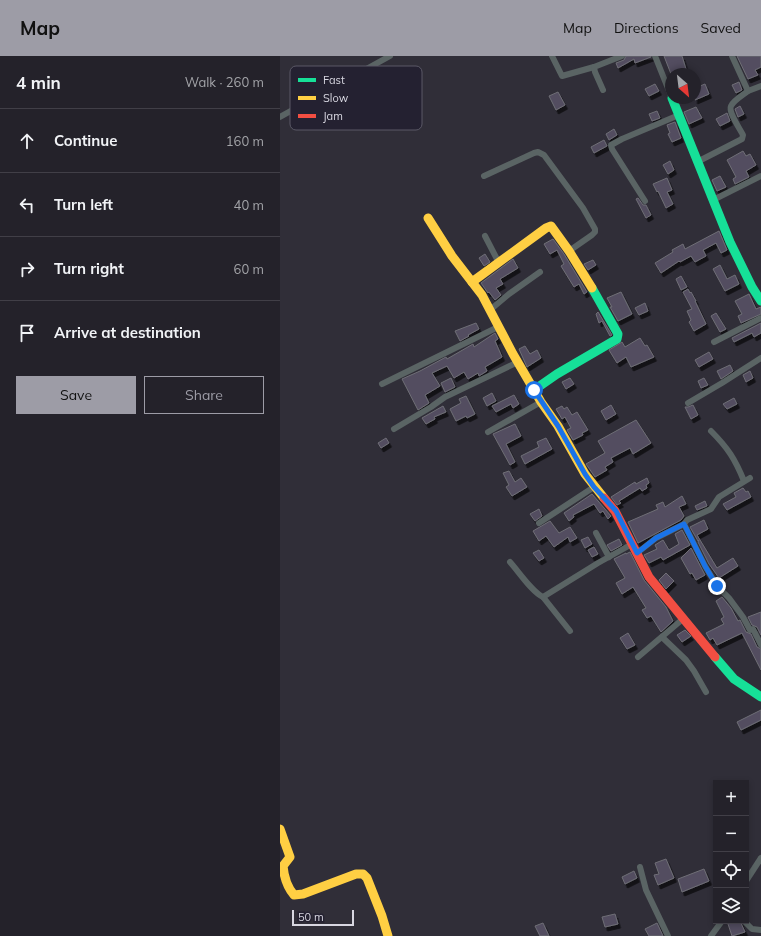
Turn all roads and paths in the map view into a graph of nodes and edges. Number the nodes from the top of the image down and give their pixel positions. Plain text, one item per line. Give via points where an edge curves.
1 (390, 56) edge
2 (552, 56) edge
3 (622, 56) edge
4 (655, 56) edge
5 (732, 56) edge
6 (372, 66) edge
7 (594, 67) junction
8 (665, 82) edge
9 (761, 86) edge
10 (603, 90) dead end
11 (748, 91) junction
12 (674, 104) edge
13 (290, 111) edge
14 (678, 115) junction
15 (280, 117) edge
16 (697, 162) junction
17 (484, 176) dead end
18 (761, 176) edge
19 (713, 200) junction
20 (645, 201) dead end
21 (428, 218) dead end
22 (485, 236) dead end
23 (569, 251) junction
24 (499, 263) junction
25 (540, 272) dead end
26 (472, 282) junction
27 (761, 301) edge
28 (490, 310) junction
29 (761, 318) edge
30 (498, 327) junction
31 (714, 342) dead end
32 (761, 358) edge
33 (518, 362) junction
34 (382, 384) dead end
35 (534, 390) junction
36 (541, 402) junction
37 (688, 403) dead end
38 (394, 428) dead end
39 (711, 431) dead end
40 (488, 432) dead end
41 (594, 487) junction
42 (539, 523) dead end
43 (684, 524) junction
44 (596, 533) dead end
45 (632, 544) junction
46 (637, 553) junction
47 (609, 557) junction
48 (510, 562) dead end
49 (544, 597) junction
50 (684, 618) junction
51 (570, 631) dead end
52 (662, 637) junction
53 (761, 645) edge
54 (638, 657) dead end
55 (706, 692) dead end
56 (761, 696) edge
57 (280, 829) edge
58 (761, 858) edge
59 (640, 867) dead end
60 (749, 876) edge
61 (720, 924) edge
62 (747, 924) edge
63 (761, 930) edge
64 (388, 936) edge
65 (668, 936) edge
66 (712, 936) edge

1 - 6 street
2 - 7 street via 562,76
3 - 7 street
4 - 8 street
5 - 11 street
7 - 10 street
9 - 11 street
11 - 16 street via 730,108 743,135 742,139
12 - 14 street
13 - 15 street
14 - 16 street
14 - 20 street via 611,145
16 - 19 street
17 - 23 street via 534,153 544,155 583,208 595,229 592,235
18 - 19 street
19 - 27 street via 733,248
21 - 26 street
22 - 24 street
23 - 24 street via 553,227 549,226
23 - 35 street via 618,337 614,342 556,374
24 - 26 street
25 - 28 street
26 - 28 street
28 - 30 street
29 - 31 street
30 - 33 street
30 - 34 street
32 - 37 street
33 - 35 street
33 - 38 street via 445,397
35 - 36 street
36 - 40 street
36 - 41 street
39 - 43 street via 734,458 747,479 719,498 711,509 687,520
41 - 42 street
41 - 45 street via 616,511
43 - 46 street via 656,538
43 - 53 street via 717,586 729,598 750,630 753,629
44 - 47 street
45 - 46 street
45 - 47 street
46 - 50 street via 649,577
47 - 49 street
48 - 49 street
49 - 51 street
50 - 52 street
50 - 56 street via 734,679
52 - 54 street
52 - 55 street via 686,660
57 - 64 street via 290,857 283,866 291,893 297,895 356,874 364,874
58 - 60 street
59 - 65 street via 646,890
61 - 66 street
62 - 63 street via 752,929

